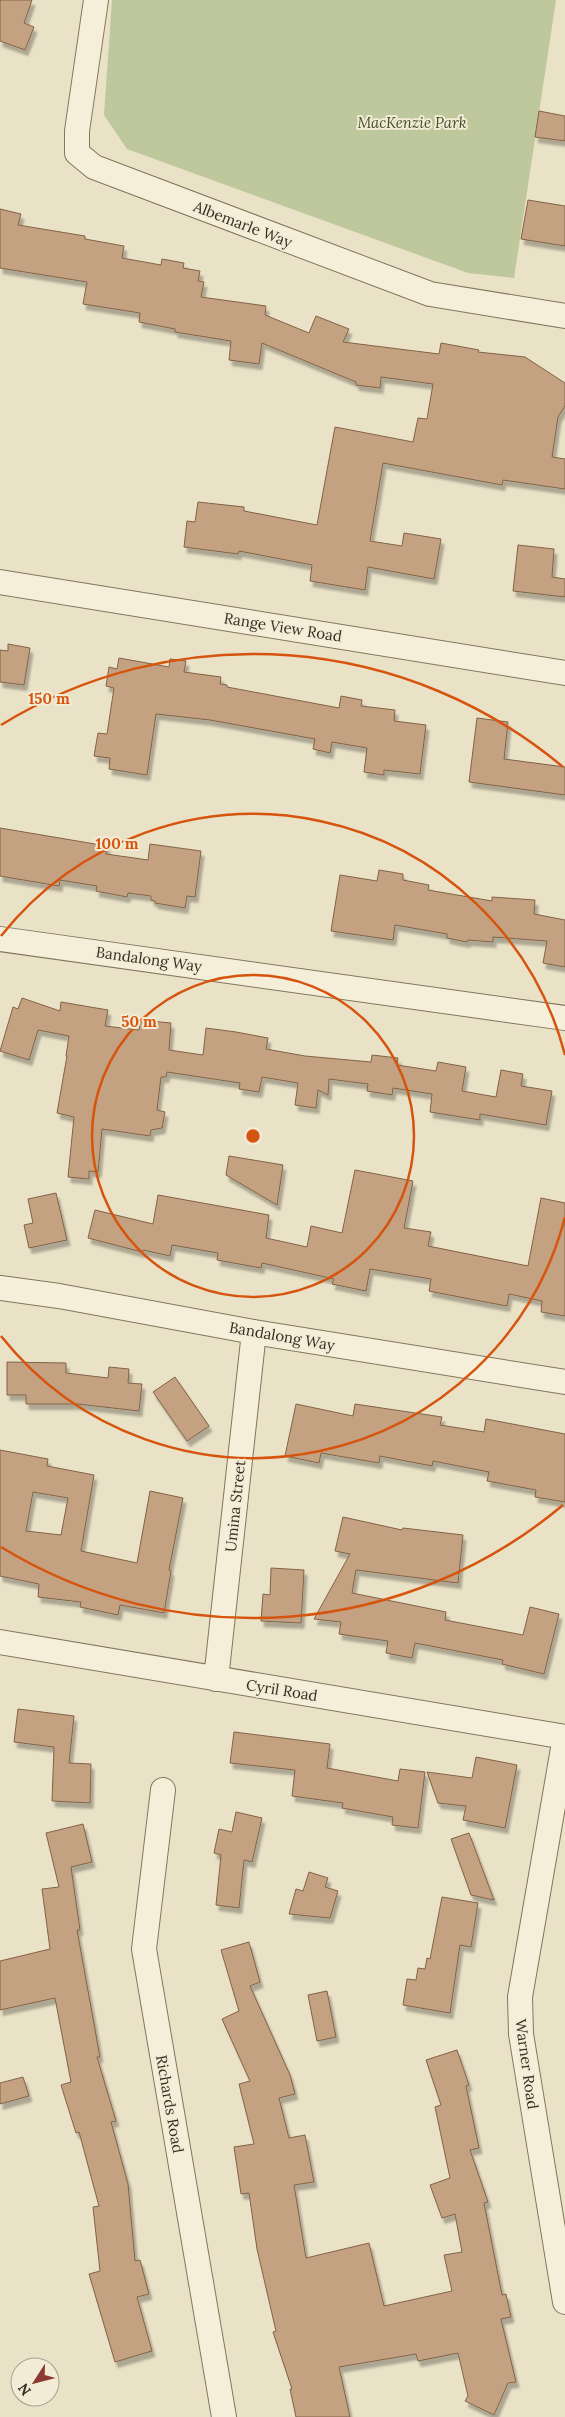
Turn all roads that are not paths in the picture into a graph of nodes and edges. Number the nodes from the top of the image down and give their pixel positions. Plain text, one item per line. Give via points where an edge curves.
1 (96, 0) edge
2 (565, 316) edge
3 (0, 582) edge
4 (565, 673) edge
5 (0, 939) edge
6 (565, 1018) edge
7 (0, 1288) edge
8 (254, 1332) junction
9 (565, 1382) edge
10 (0, 1642) edge
11 (216, 1679) junction
12 (565, 1737) edge
13 (163, 1790) dead end
14 (565, 2302) edge
15 (224, 2417) edge

1 - 2 street, Albemarle Way via 77,130 77,153 85,162 430,294
3 - 4 street, Range View Road
5 - 6 street, Bandalong Way
7 - 8 street, Bandalong Way
8 - 9 street, Bandalong Way
8 - 11 street, Umina Street
10 - 11 street, Cyril Road
11 - 12 street, Cyril Road
12 - 14 street, Warner Road via 520,2006 521,2034
13 - 15 street, Richards Road via 144,1948

